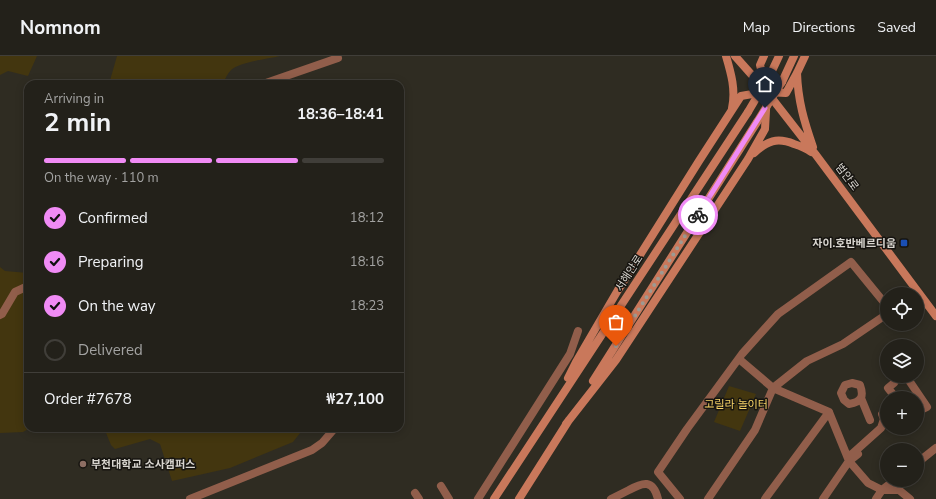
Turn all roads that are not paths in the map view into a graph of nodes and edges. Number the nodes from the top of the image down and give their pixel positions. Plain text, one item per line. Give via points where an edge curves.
1 (726, 56) edge
2 (735, 56) edge
3 (764, 56) edge
4 (779, 56) edge
5 (794, 56) edge
6 (805, 56) edge
7 (338, 58) dead end
8 (797, 74) junction
9 (275, 80) edge
10 (767, 92) junction
11 (731, 112) junction
12 (816, 155) junction
13 (748, 159) junction
14 (24, 288) edge
15 (880, 297) edge
16 (0, 315) edge
17 (936, 316) edge
18 (880, 319) edge
19 (578, 331) dead end
20 (739, 359) junction
21 (894, 383) edge
22 (773, 388) junction
23 (890, 391) edge
24 (861, 398) dead end
25 (829, 412) junction
26 (550, 414) junction
27 (870, 420) dead end
28 (566, 424) junction
29 (880, 429) edge
30 (332, 432) edge
31 (880, 435) edge
32 (936, 448) edge
33 (924, 457) edge
34 (848, 458) junction
35 (441, 486) dead end
36 (886, 487) edge
37 (882, 490) junction
38 (190, 499) edge
39 (449, 499) edge
40 (478, 499) edge
41 (494, 499) edge
42 (519, 499) edge
43 (611, 499) edge
44 (658, 499) edge
45 (680, 499) edge
46 (708, 499) edge
47 (765, 499) edge
48 (823, 499) edge
49 (876, 499) edge
50 (910, 499) edge

1 - 11 main road via 732,74 734,100
2 - 10 main road, 범안로
3 - 10 main road via 760,65
4 - 26 main road, 서해안로, bridge via 748,112
5 - 28 main road, bridge via 782,82
6 - 8 main road
7 - 9 street
8 - 10 main road via 786,92
8 - 12 main road via 800,105
10 - 11 main road via 741,96
10 - 12 main road, 범안로
10 - 13 main road via 766,129
11 - 26 main road via 618,290 576,362
12 - 13 main road via 786,140 777,140 761,146
12 - 17 main road, 범안로
13 - 28 main road via 616,360
14 - 16 street via 15,292
15 - 20 street via 851,262 778,314
18 - 22 street via 844,344 807,361
19 - 40 street via 570,354
20 - 22 street
20 - 45 street via 658,472
21 - 23 street via 888,388
22 - 25 street
22 - 46 street via 755,430
24 - 27 street
25 - 34 street
25 - 47 street
26 - 41 main road, 서해안로
28 - 42 main road
29 - 34 street
30 - 38 street via 312,450
31 - 34 street
32 - 33 street
34 - 37 street via 868,483
34 - 48 street
35 - 39 street
36 - 37 street
37 - 49 street
37 - 50 street via 898,490
43 - 44 street via 644,483 650,485

